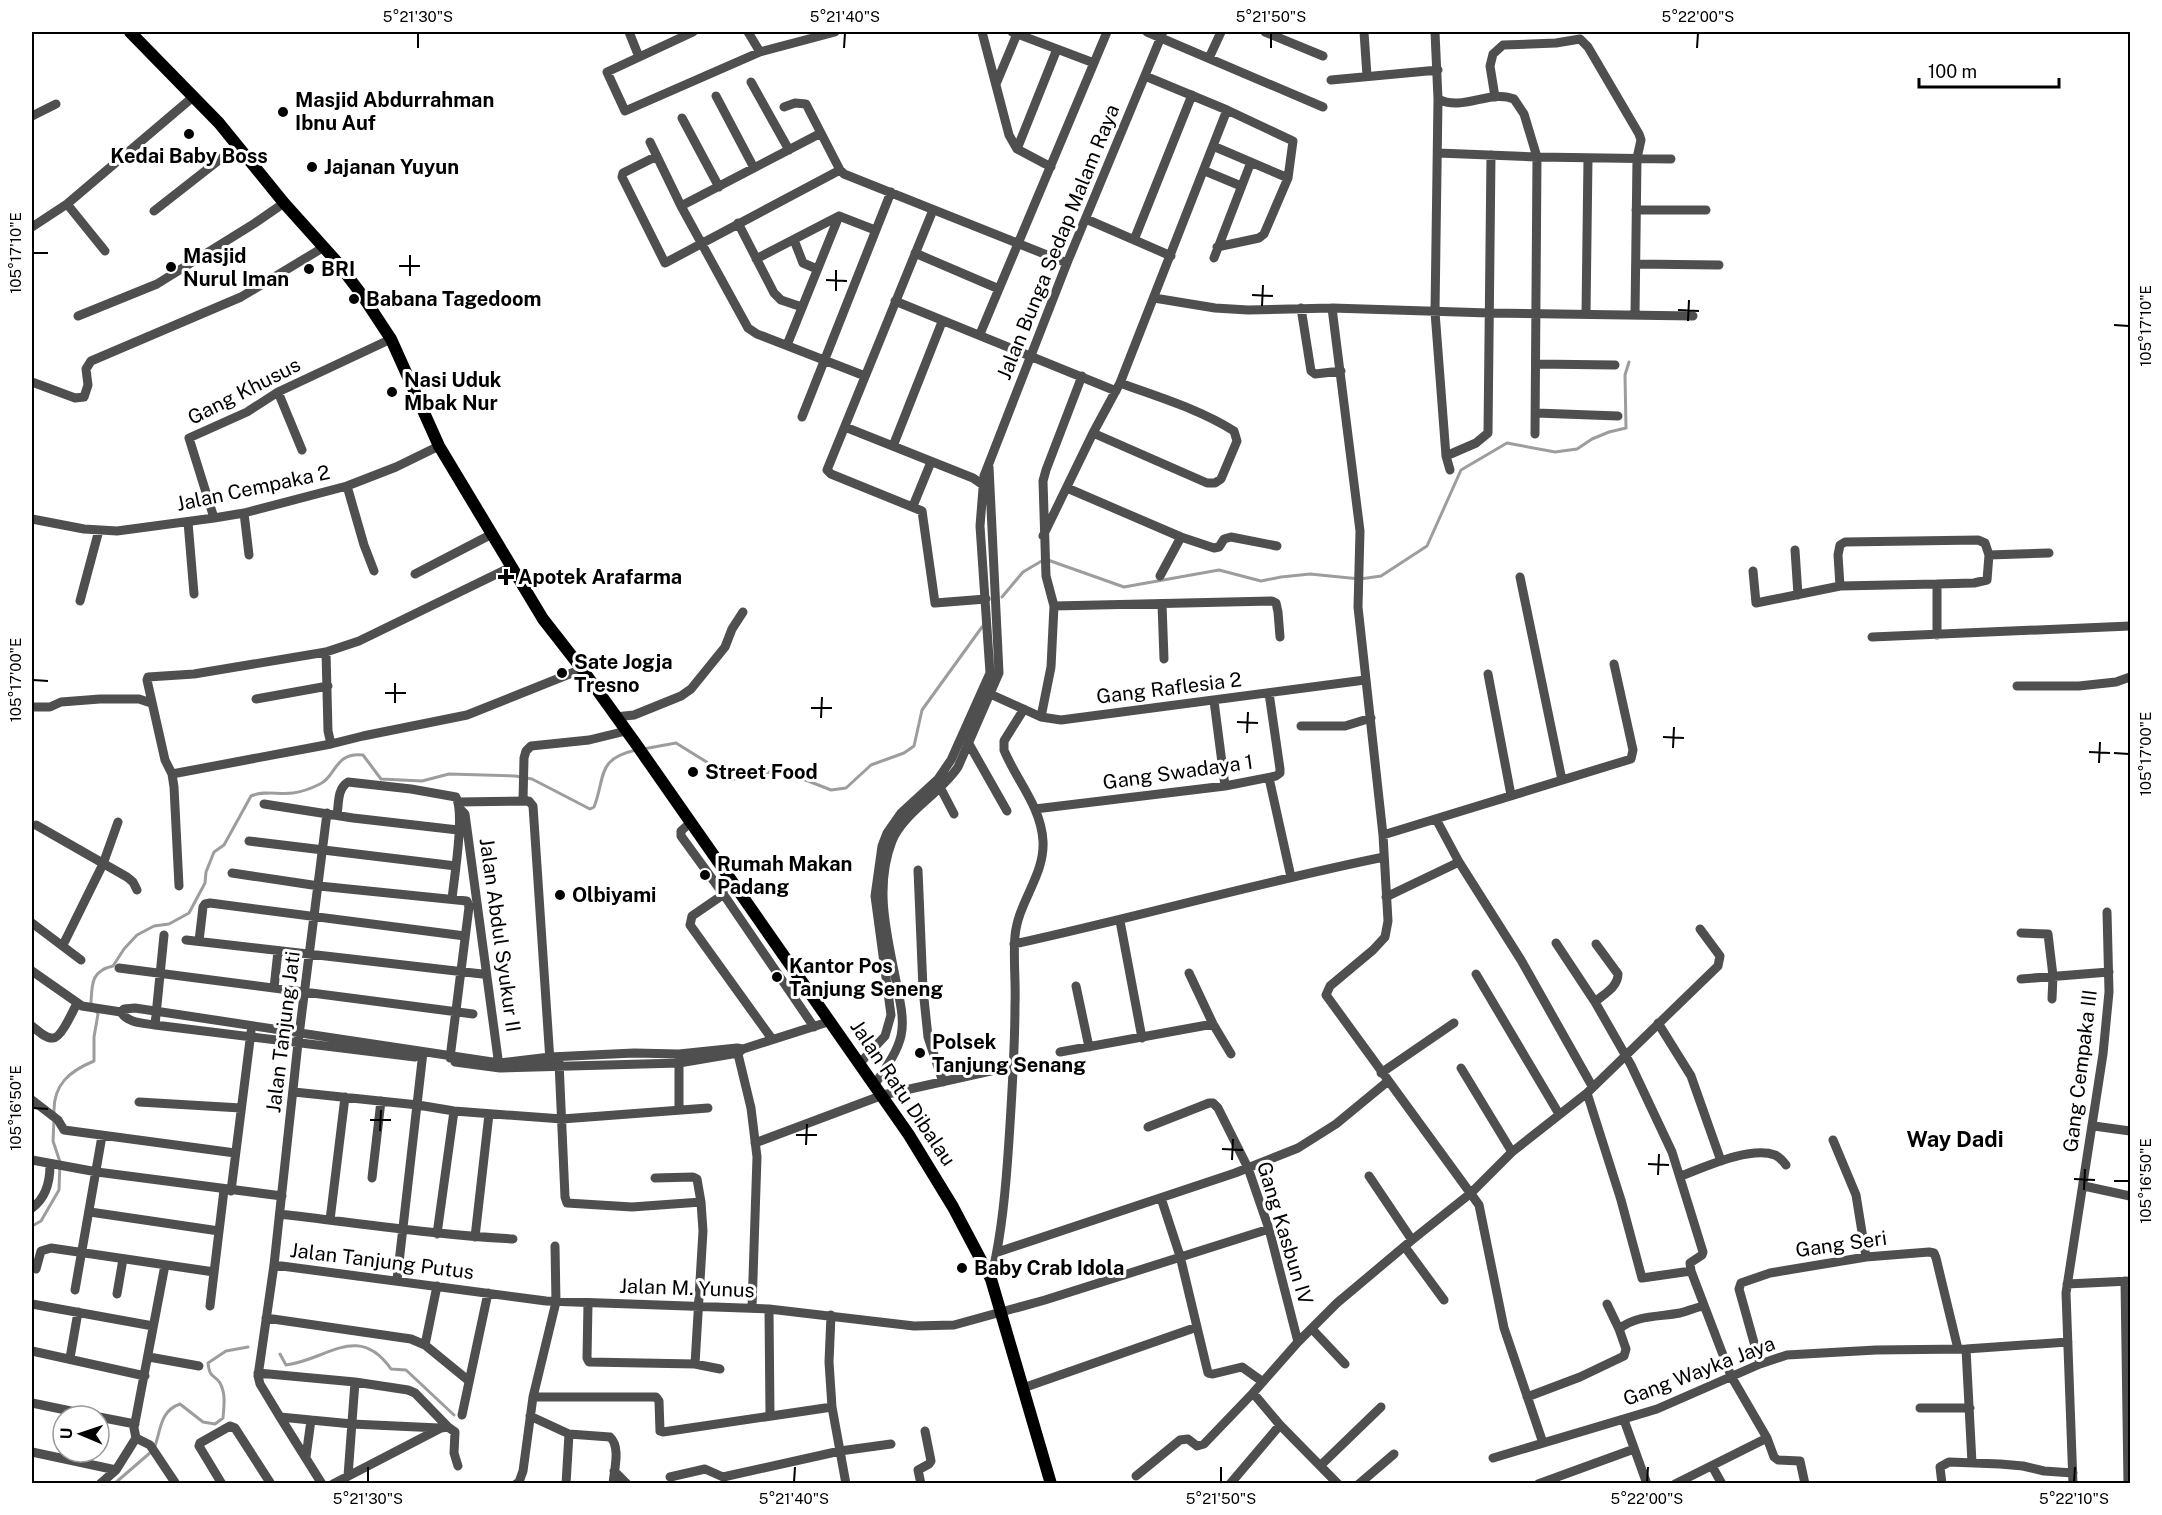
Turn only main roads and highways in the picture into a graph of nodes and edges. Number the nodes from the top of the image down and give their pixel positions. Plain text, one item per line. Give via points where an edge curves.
1 (130, 32) edge
2 (1051, 1484) edge

1 - 2 main road, Jalan Ratu Dibalau via 219,123 362,295 391,339 439,446 543,619 636,744 927,1162 991,1279

